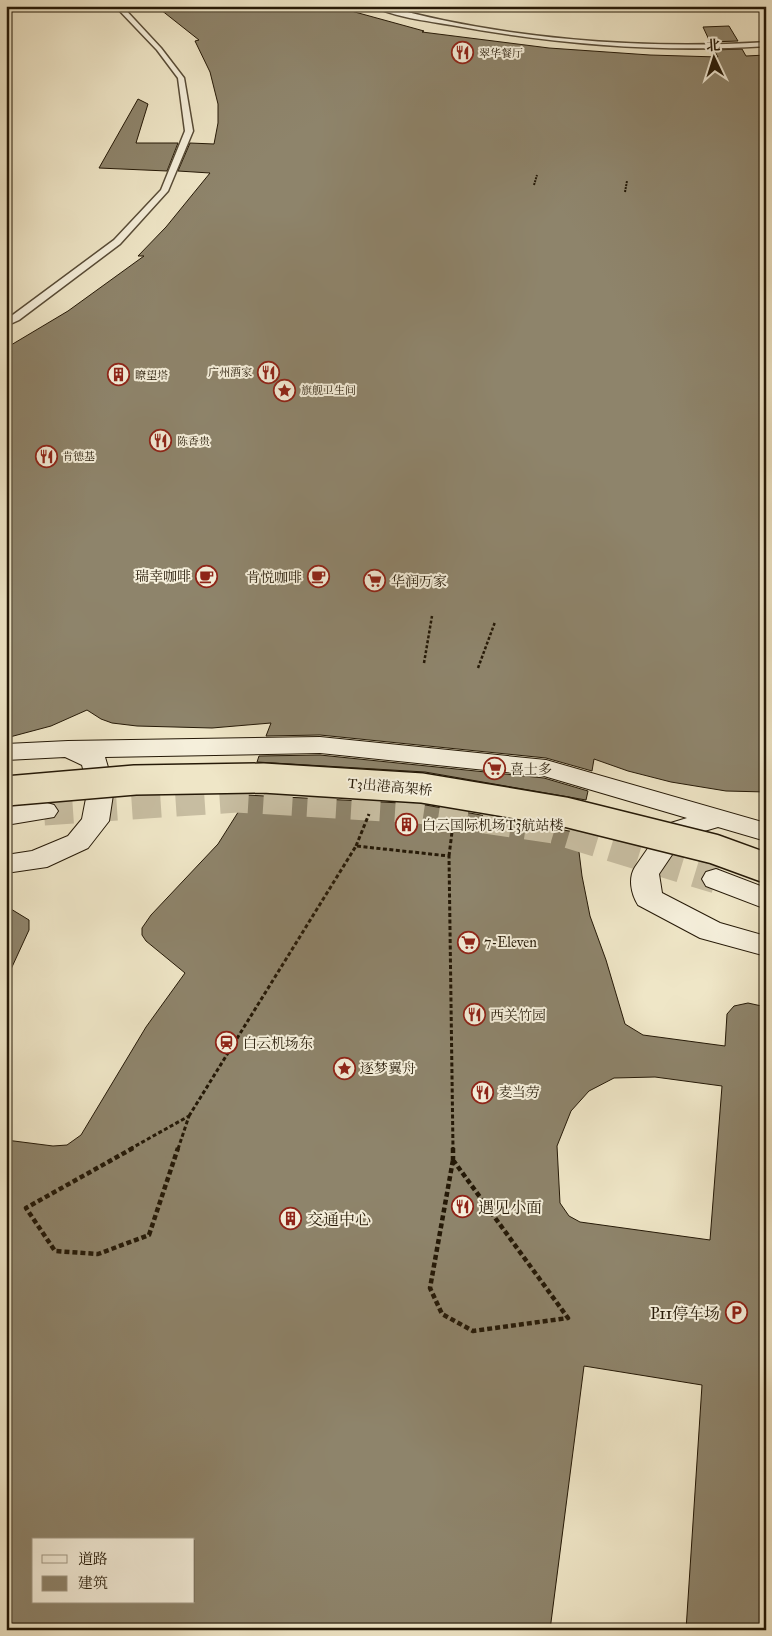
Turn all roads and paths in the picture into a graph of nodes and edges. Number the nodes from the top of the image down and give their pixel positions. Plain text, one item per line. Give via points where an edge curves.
1 (118, 6) edge
2 (376, 6) edge
3 (766, 44) edge
4 (537, 175) dead end
5 (627, 181) dead end
6 (534, 185) dead end
7 (625, 192) dead end
8 (6, 323) edge
9 (432, 616) dead end
10 (495, 622) dead end
11 (424, 663) dead end
12 (478, 668) dead end
13 (68, 749) junction
14 (6, 752) edge
15 (6, 791) edge
16 (44, 811) tunnel mouth
17 (379, 814) dead end
18 (6, 816) edge
19 (718, 818) junction
20 (444, 822) dead end
21 (766, 832) edge
22 (356, 846) junction
23 (449, 856) junction
24 (6, 864) edge
25 (766, 868) edge
26 (716, 879) tunnel mouth
27 (766, 899) edge
28 (766, 946) edge
29 (189, 1116) junction
30 (453, 1160) junction

1 - 8 lane via 159,49 181,78 189,131 164,190 116,242
2 - 3 lane via 460,25 601,43 686,47
4 - 6 path
5 - 7 path
9 - 11 path
10 - 12 path
13 - 14 main road
13 - 19 main road via 320,745 546,768
13 - 24 main road via 94,760 101,788 95,821 78,842 37,860
15 - 25 main road, T3出港高架桥, bridge via 135,780 263,778 422,788 565,812 714,849
16 - 18 main road
17 - 22 path via 369,813
19 - 21 main road
19 - 28 main road via 674,832 645,874 648,898 710,931
20 - 23 path via 453,823
22 - 23 path
22 - 29 path
23 - 30 path
26 - 27 main road
29 - 29 path via 149,1235 98,1254 55,1251 26,1208
30 - 30 path via 562,1310 568,1318 473,1331 442,1314 430,1288

